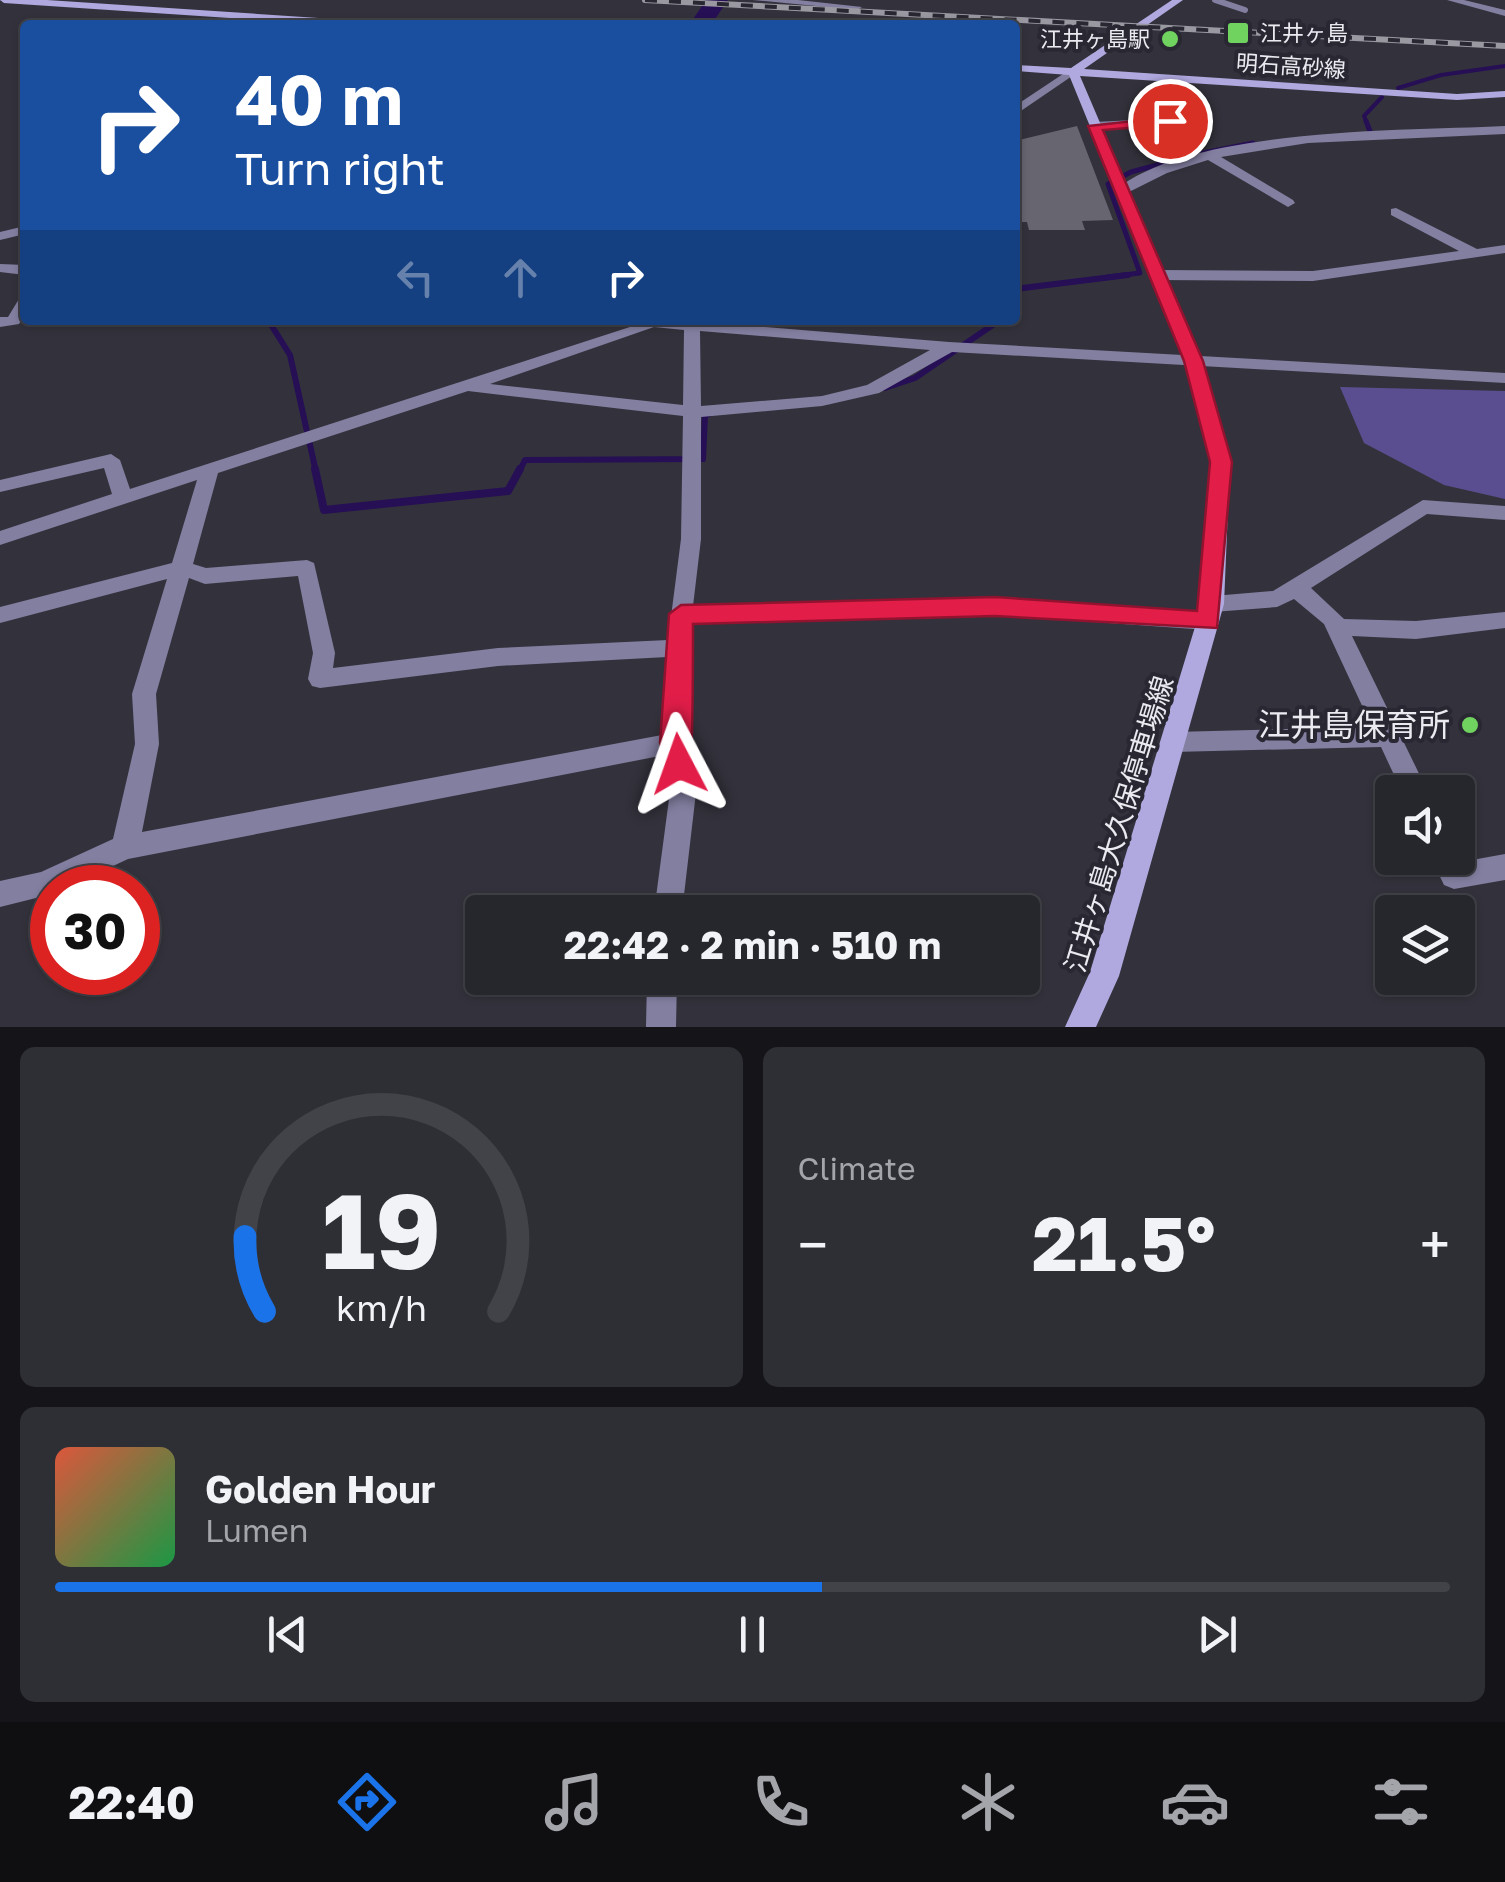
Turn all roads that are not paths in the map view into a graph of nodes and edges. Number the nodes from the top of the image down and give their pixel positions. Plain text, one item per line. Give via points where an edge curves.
1 (4, 0) edge
2 (758, 0) edge
3 (1178, 0) edge
4 (1215, 0) edge
5 (1452, 0) edge
6 (857, 4) edge
7 (1245, 10) dead end
8 (1505, 10) edge
9 (304, 20) edge
10 (1020, 68) edge
11 (1073, 72) junction
12 (1505, 94) edge
13 (1020, 108) edge
14 (1203, 120) dead end
15 (1095, 126) junction
16 (1505, 130) edge
17 (1210, 156) junction
18 (1122, 190) junction
19 (1288, 203) dead end
20 (1396, 212) dead end
21 (1505, 248) edge
22 (1472, 252) junction
23 (1158, 276) junction
24 (653, 325) edge
25 (677, 325) edge
26 (692, 328) junction
27 (949, 348) junction
28 (1194, 361) junction
29 (1505, 378) edge
30 (465, 386) junction
31 (693, 412) junction
32 (210, 469) junction
33 (0, 486) edge
34 (122, 498) junction
35 (1505, 513) edge
36 (0, 538) edge
37 (181, 568) junction
38 (1296, 588) junction
39 (1211, 613) junction
40 (681, 614) junction
41 (0, 615) edge
42 (1505, 620) edge
43 (1337, 627) junction
44 (680, 648) junction
45 (1388, 737) junction
46 (1173, 742) junction
47 (674, 743) junction
48 (1407, 775) edge
49 (125, 847) junction
50 (1505, 867) edge
51 (1475, 872) edge
52 (0, 894) edge
53 (670, 895) edge
54 (662, 995) edge
55 (661, 1027) edge
56 (1080, 1027) edge

1 - 9 main road
2 - 6 street
3 - 11 main road
4 - 7 lane
5 - 8 street
10 - 11 main road, 明石高砂線
11 - 12 main road, 明石高砂線 via 1457,97
11 - 13 street
11 - 15 main road, 江井ヶ島大久保停車場線
14 - 15 lane
15 - 18 main road, 江井ヶ島大久保停車場線
16 - 17 street via 1238,148
17 - 18 street
17 - 19 street
18 - 23 main road, 江井ヶ島大久保停車場線
20 - 22 street
21 - 22 street
22 - 23 street via 1313,276
23 - 28 main road, 江井ヶ島大久保停車場線
24 - 30 street
25 - 26 street
26 - 27 street
26 - 31 street
27 - 28 street
27 - 31 street via 873,388 822,401
28 - 29 street
28 - 39 main road, 江井ヶ島大久保停車場線 via 1221,462
30 - 31 street
30 - 32 street
31 - 40 street via 692,539
32 - 34 street
32 - 37 street
33 - 34 street via 111,460
34 - 36 street
35 - 38 street via 1424,507
37 - 41 street
37 - 44 street via 205,576 306,568 324,653 320,679 498,657
37 - 49 street via 144,694 147,744
38 - 39 street via 1277,600
38 - 43 street
39 - 40 street via 995,607
39 - 46 main road, 江井ヶ島大久保停車場線
40 - 44 street
42 - 43 street via 1416,630
43 - 45 street
44 - 47 street
45 - 46 street
45 - 48 street
46 - 56 main road, 江井ヶ島大久保停車場線 via 1104,976
47 - 49 street
47 - 53 street via 684,784
49 - 52 street via 44,884
50 - 51 street
54 - 55 street

